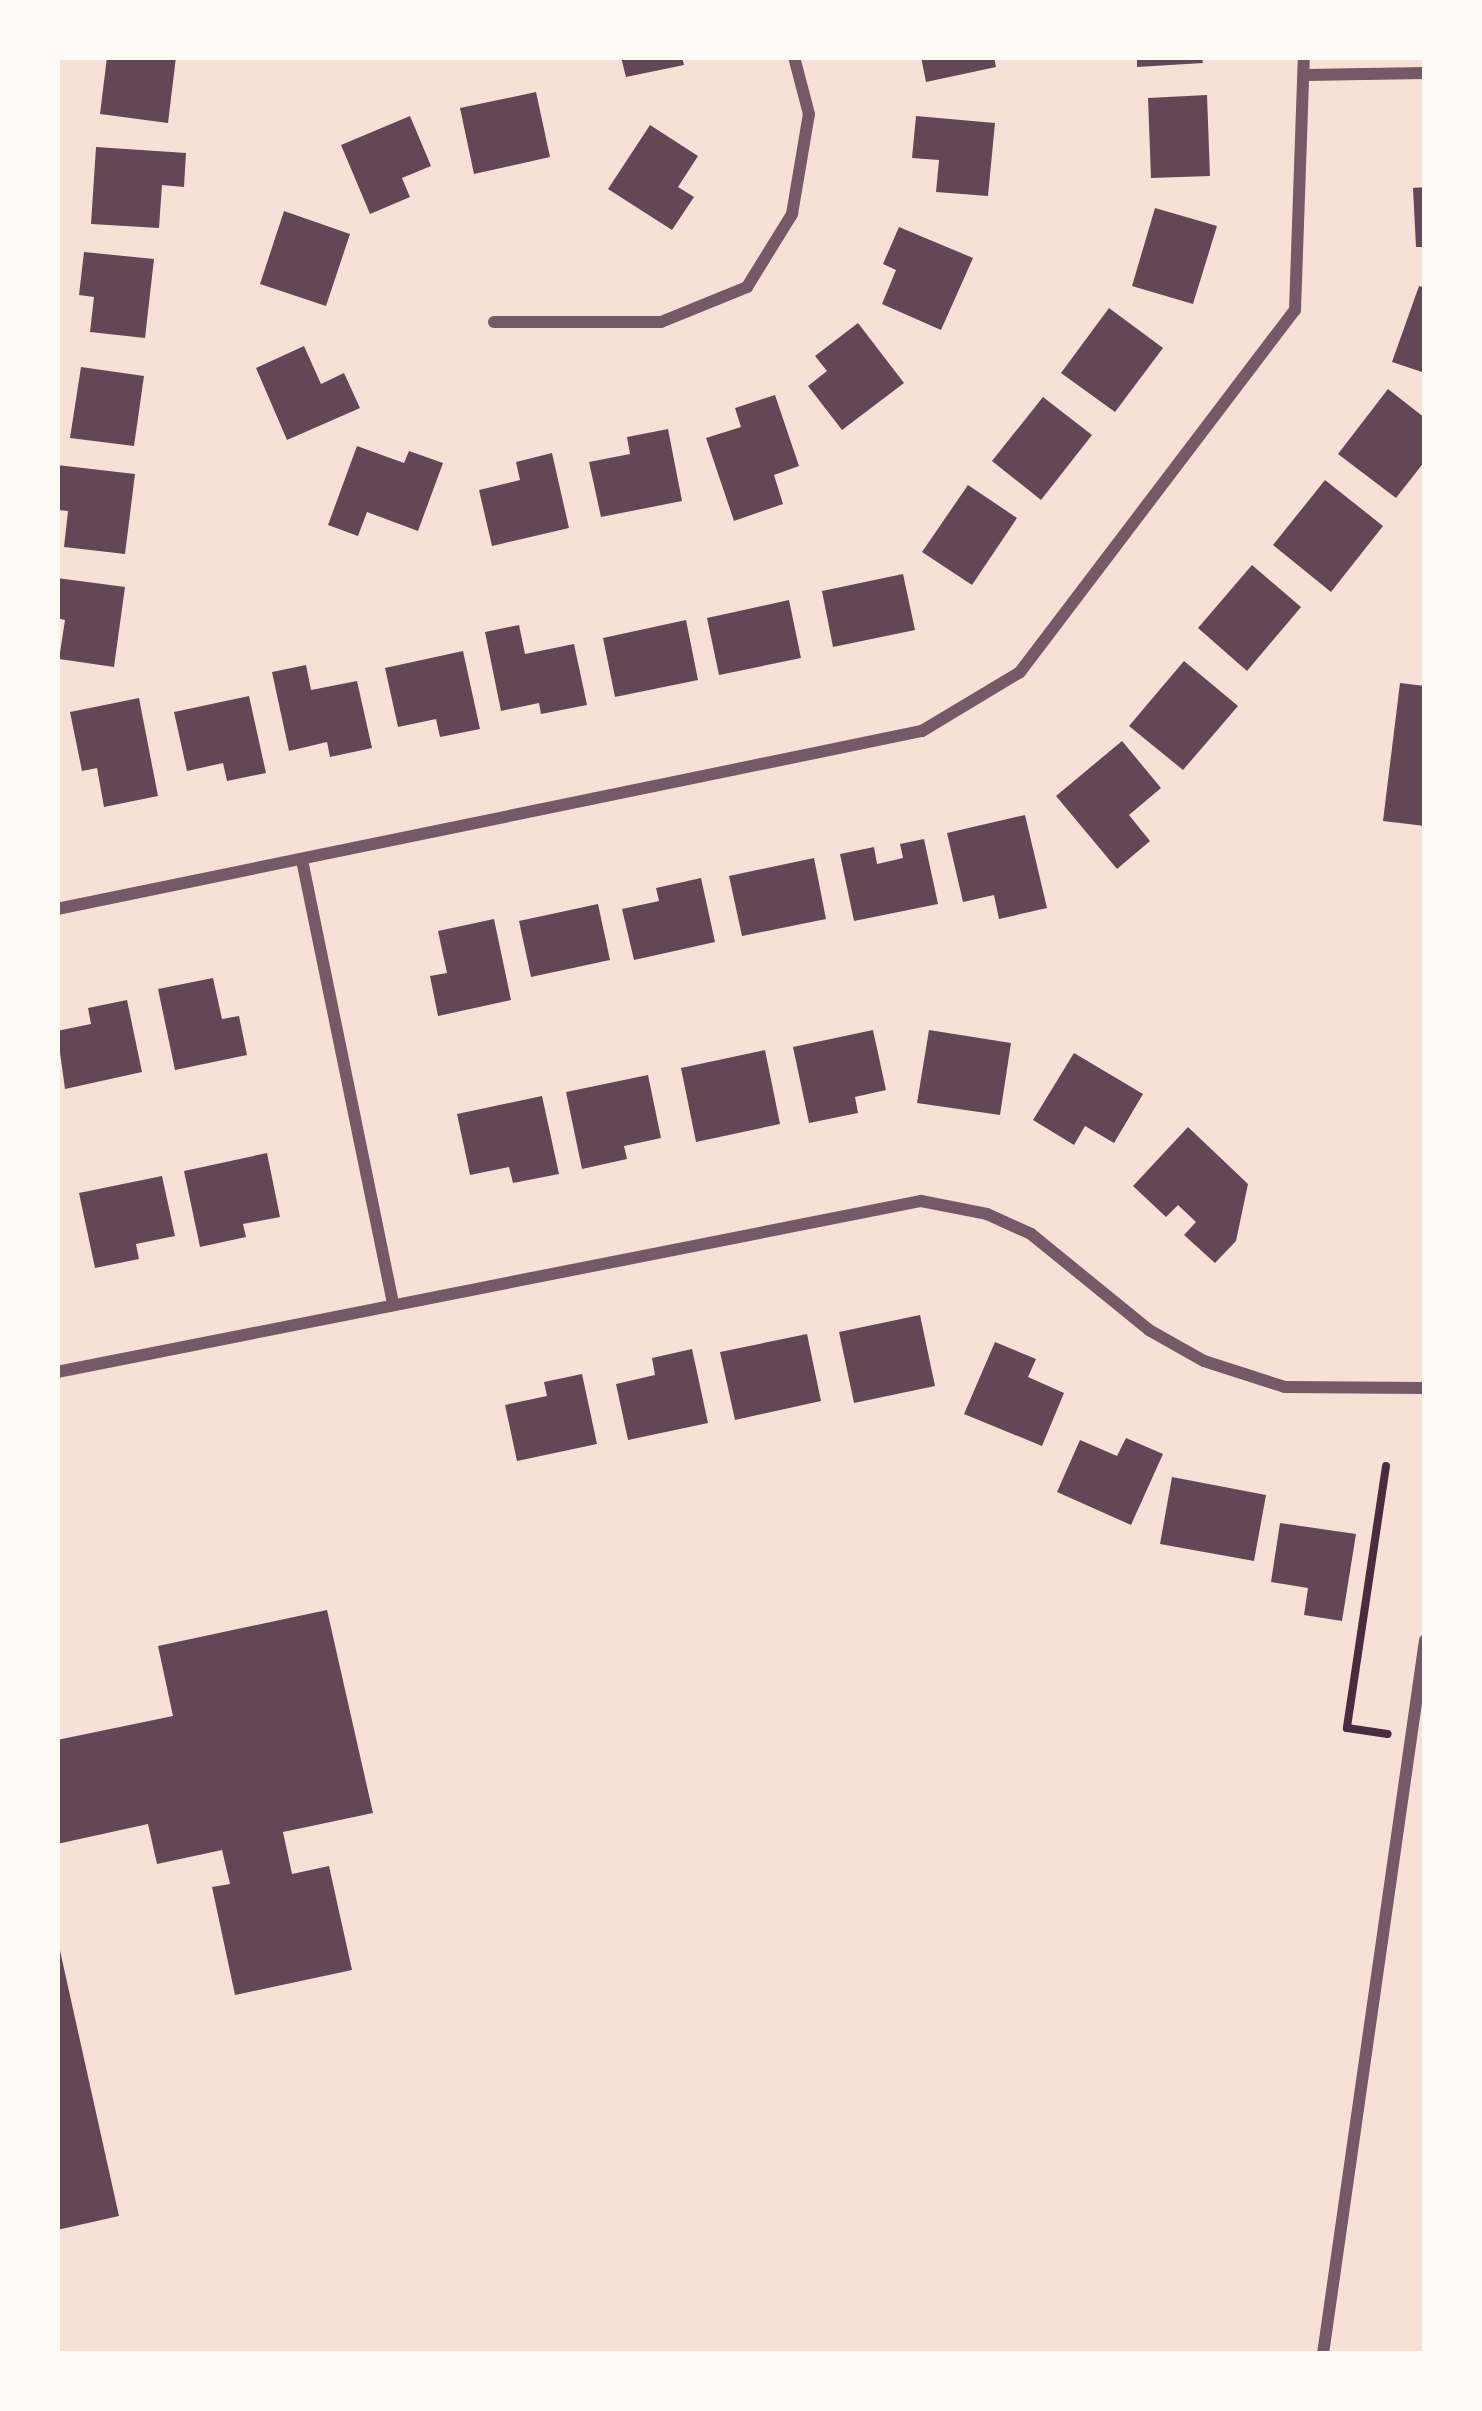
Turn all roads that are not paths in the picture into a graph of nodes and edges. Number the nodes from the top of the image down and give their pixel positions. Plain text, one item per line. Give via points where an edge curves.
1 (794, 57) edge
2 (1304, 57) edge
3 (1425, 73) edge
4 (1305, 75) junction
5 (494, 322) dead end
6 (302, 860) junction
7 (57, 909) edge
8 (394, 1304) junction
9 (57, 1372) edge
10 (1425, 1388) edge
11 (1425, 1640) edge
12 (1323, 2354) edge

1 - 5 street via 809,114 792,214 747,287 661,322
2 - 4 street
3 - 4 street
4 - 6 street via 1294,310 1020,672 922,731
6 - 7 street
6 - 8 street
8 - 9 street
8 - 10 street via 922,1202 987,1214 1031,1234 1149,1330 1204,1361 1285,1387
11 - 12 street

